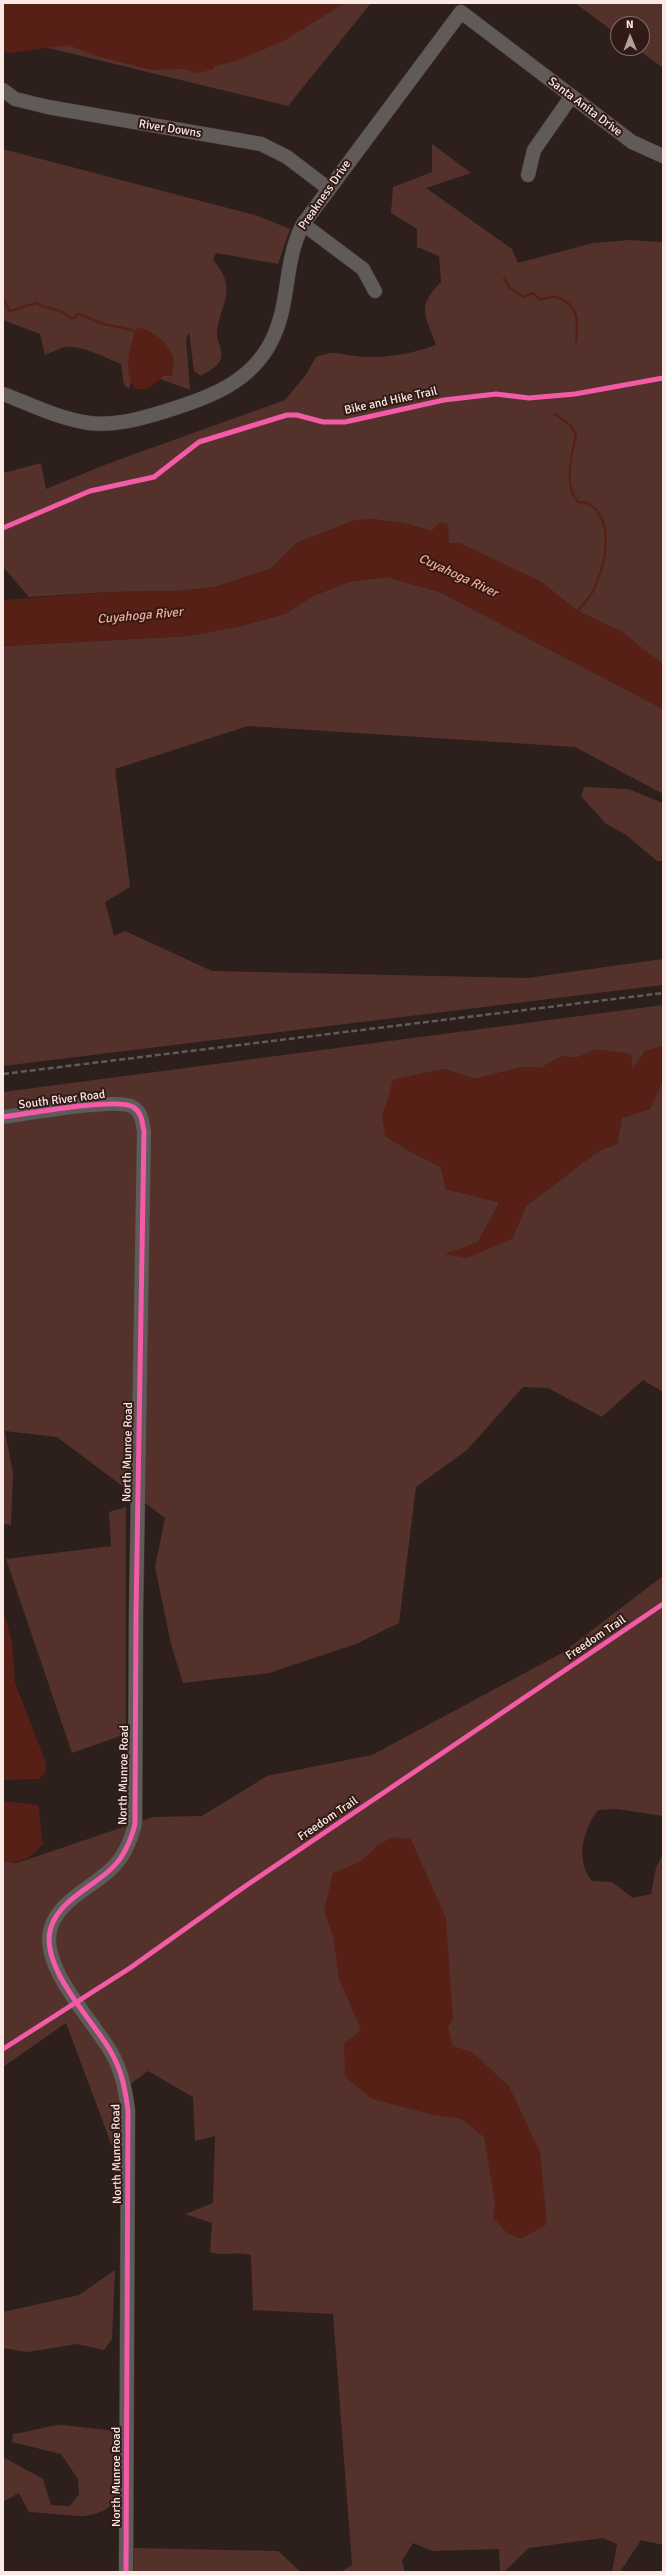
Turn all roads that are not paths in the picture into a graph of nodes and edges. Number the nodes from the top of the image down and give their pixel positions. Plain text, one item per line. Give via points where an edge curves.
1 (512, 52) joint
2 (3, 90) edge
3 (571, 97) junction
4 (663, 156) edge
5 (528, 175) dead end
6 (329, 189) junction
7 (303, 224) junction
8 (375, 291) dead end
9 (3, 394) edge
10 (3, 1117) edge
11 (142, 1117) joint
12 (126, 2572) edge

1 - 3 street, Santa Anita Drive
1 - 6 street, Preakness Drive via 461,12
2 - 6 street, River Downs via 15,99 48,107 261,144 287,157
3 - 4 street, Santa Anita Drive via 632,142
3 - 5 street via 534,150
6 - 7 street, Preakness Drive
7 - 8 street via 363,269
7 - 9 street, Preakness Drive via 291,252 284,306 272,341 252,368 225,389 173,409 111,424 81,422
10 - 11 street, South River Road via 116,1104 133,1107
11 - 12 street, North Munroe Road via 144,1141 135,1824 131,1839 112,1868 75,1896 54,1918 49,1940 51,1953 63,1980 119,2068 128,2110

